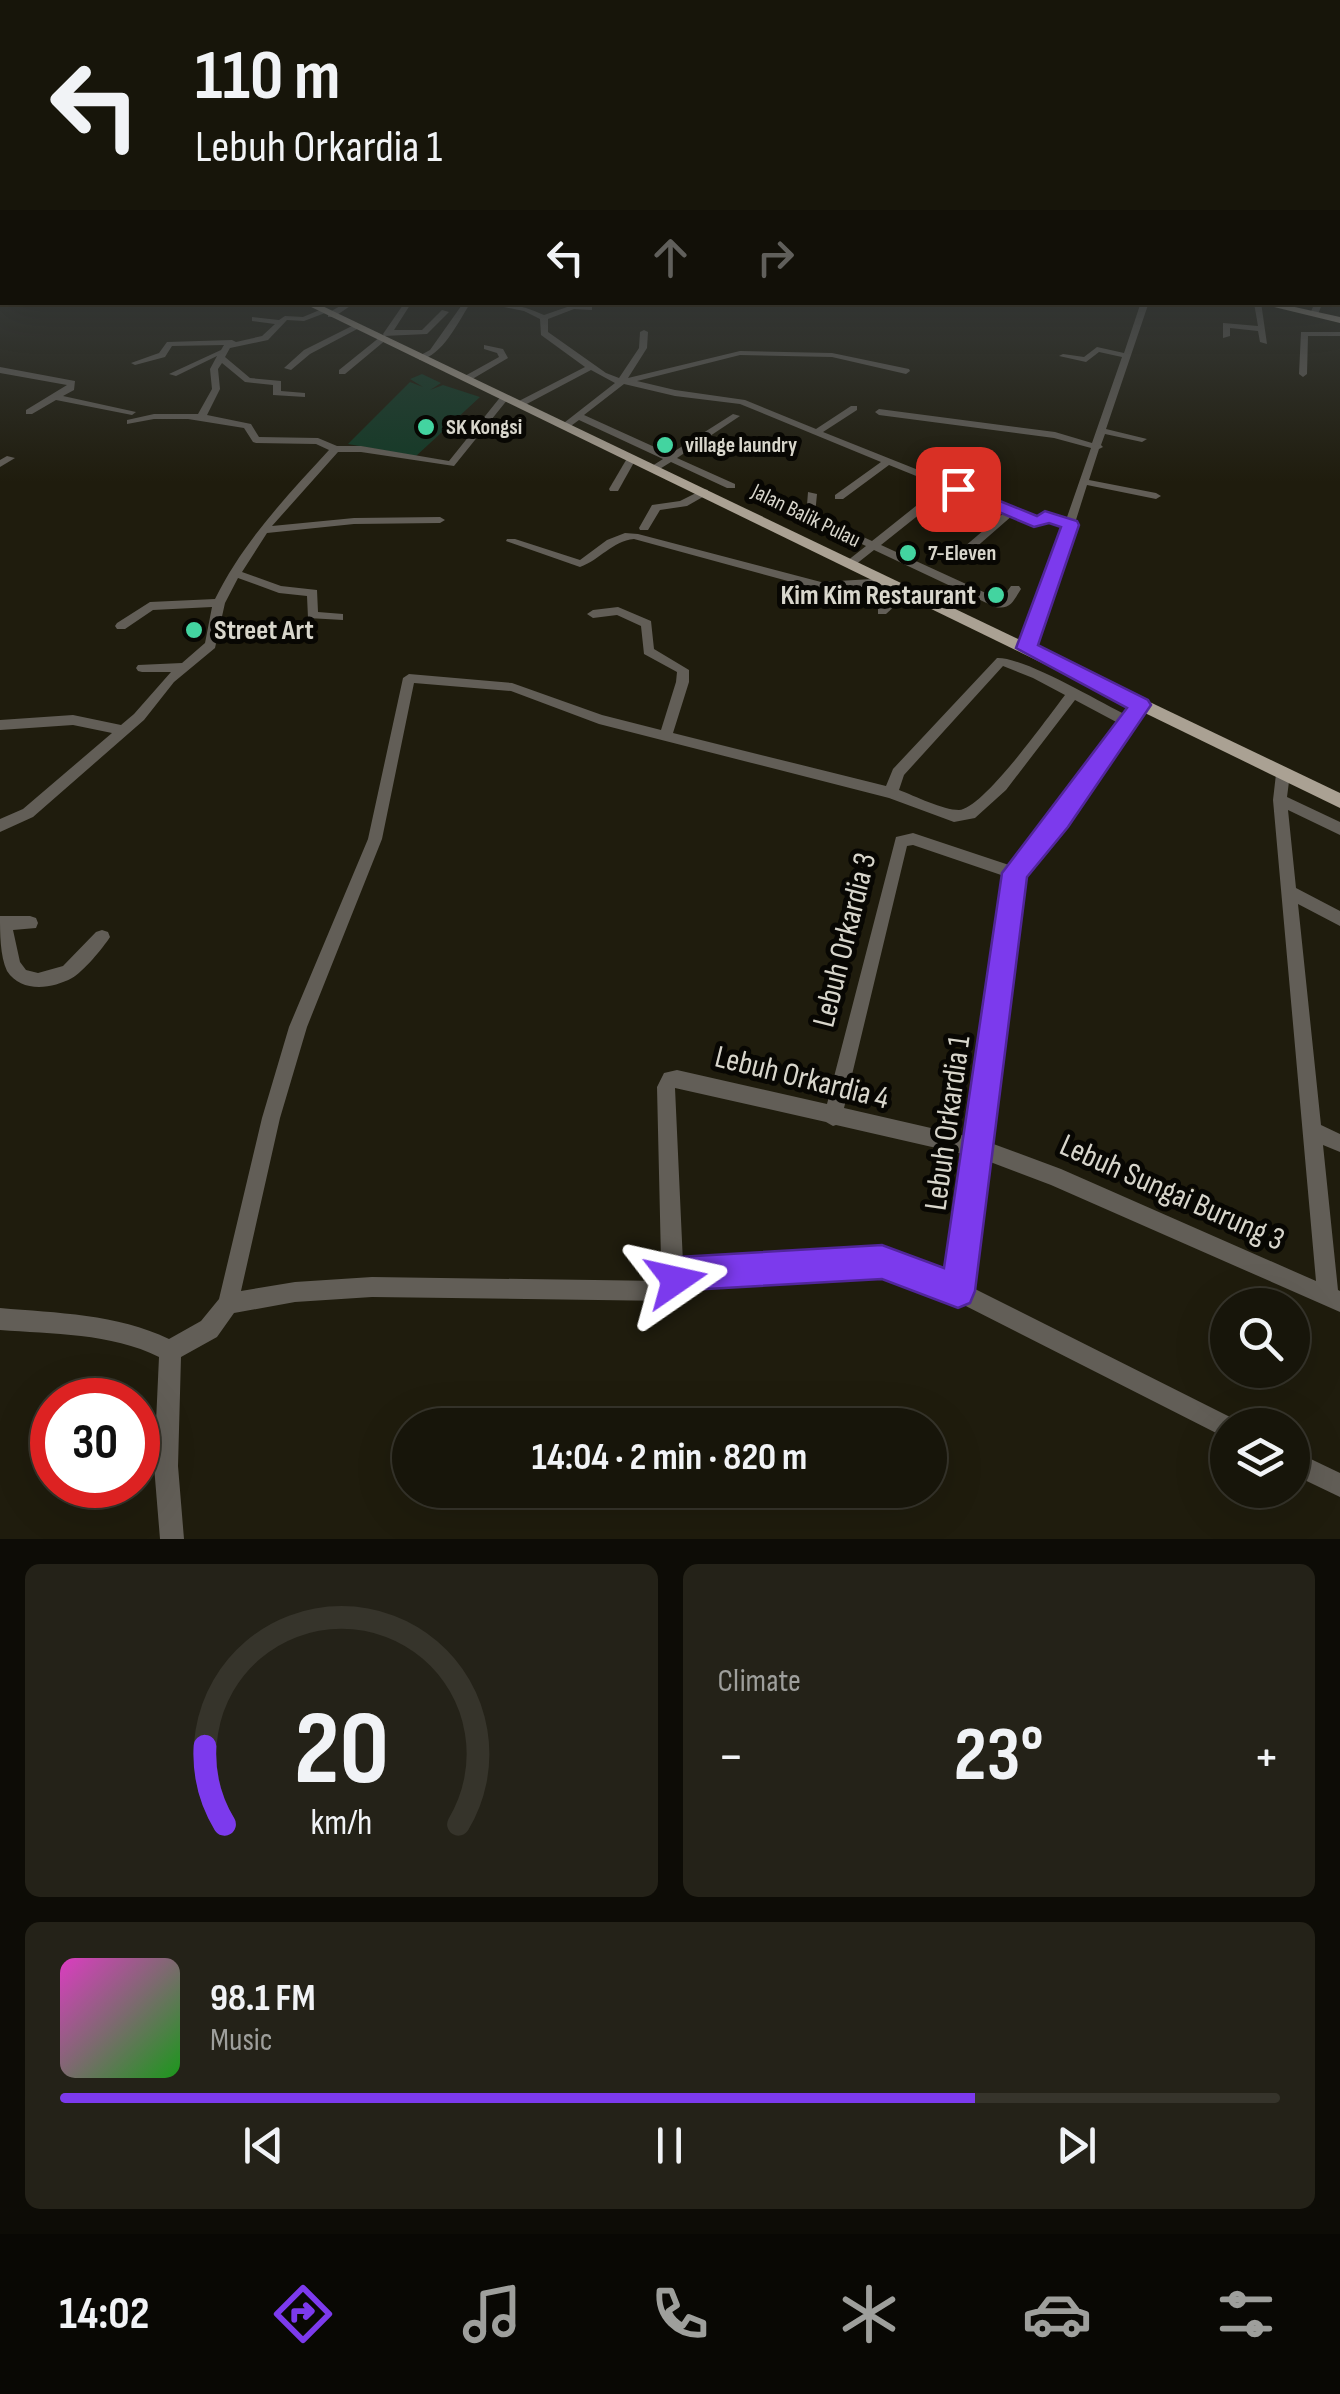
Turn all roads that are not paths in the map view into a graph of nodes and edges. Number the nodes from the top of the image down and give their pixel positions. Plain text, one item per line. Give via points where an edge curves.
1 (261, 338) edge
2 (335, 338) edge
3 (382, 338) edge
4 (387, 338) edge
5 (442, 338) edge
6 (549, 338) edge
7 (644, 338) edge
8 (1134, 338) edge
9 (1263, 338) edge
10 (1304, 338) edge
11 (233, 342) junction
12 (1264, 342) dead end
13 (487, 347) dead end
14 (221, 355) junction
15 (1063, 356) dead end
16 (1128, 356) junction
17 (422, 358) junction
18 (135, 363) dead end
19 (593, 366) junction
20 (288, 368) dead end
21 (0, 370) edge
22 (906, 371) dead end
23 (342, 372) dead end
24 (17, 373) junction
25 (173, 374) dead end
26 (1303, 374) dead end
27 (466, 378) junction
28 (625, 381) junction
29 (0, 382) edge
30 (302, 395) dead end
31 (55, 397) junction
32 (506, 397) junction
33 (520, 404) junction
34 (854, 408) dead end
35 (29, 412) dead end
36 (879, 412) dead end
37 (578, 416) junction
38 (736, 416) dead end
39 (200, 418) junction
40 (565, 426) junction
41 (814, 429) junction
42 (1104, 432) junction
43 (1142, 439) dead end
44 (1098, 448) junction
45 (334, 449) junction
46 (632, 457) junction
47 (670, 458) junction
48 (889, 460) junction
49 (655, 468) junction
50 (1086, 482) junction
51 (949, 485) junction
52 (731, 486) dead end
53 (614, 489) dead end
54 (704, 492) junction
55 (812, 494) dead end
56 (1156, 496) dead end
57 (839, 497) dead end
58 (1012, 511) junction
59 (440, 520) dead end
60 (1070, 525) junction
61 (644, 528) dead end
62 (263, 530) junction
63 (511, 541) dead end
64 (874, 545) junction
65 (857, 558) junction
66 (954, 561) dead end
67 (235, 573) junction
68 (897, 586) junction
69 (1015, 589) dead end
70 (219, 603) junction
71 (882, 611) dead end
72 (593, 614) dead end
73 (339, 618) dead end
74 (121, 626) dead end
75 (1028, 643) junction
76 (1050, 660) junction
77 (183, 667) junction
78 (142, 668) dead end
79 (1038, 674) junction
80 (1074, 693) junction
81 (1140, 705) junction
82 (1128, 722) junction
83 (0, 725) edge
84 (122, 730) junction
85 (666, 737) junction
86 (1283, 774) junction
87 (891, 793) junction
88 (1280, 800) junction
89 (1340, 801) edge
90 (0, 826) edge
91 (1340, 829) edge
92 (1015, 873) junction
93 (1291, 893) junction
94 (1340, 919) edge
95 (30, 923) dead end
96 (2, 924) edge
97 (102, 937) dead end
98 (832, 1117) junction
99 (1312, 1131) junction
100 (1340, 1142) edge
101 (978, 1148) junction
102 (677, 1277) junction
103 (958, 1291) junction
104 (1334, 1300) edge
105 (228, 1304) junction
106 (0, 1319) edge
107 (170, 1351) junction
108 (1210, 1419) edge
109 (1310, 1469) edge
110 (1340, 1484) edge
111 (172, 1539) edge

1 - 11 street
2 - 20 street
3 - 23 street
4 - 17 main road, Jalan Balik Pulau
5 - 17 street
6 - 19 street
7 - 28 street
8 - 16 street
9 - 12 street
10 - 26 street
11 - 14 street
11 - 18 street via 170,344 162,356
13 - 27 street via 504,358
14 - 25 street
14 - 30 street via 246,380 278,383 276,393
14 - 39 street via 214,368 216,389
15 - 16 street via 1086,360 1097,349
16 - 42 street
17 - 27 main road, Jalan Balik Pulau
19 - 28 street
19 - 33 street
21 - 24 street
22 - 28 street via 832,355 751,352
24 - 29 street
24 - 31 street via 72,383
27 - 32 main road, Jalan Balik Pulau
28 - 37 street
28 - 41 street via 742,402
31 - 35 street
31 - 39 street via 131,417
32 - 33 main road, Jalan Balik Pulau
32 - 45 street via 451,464
33 - 40 main road, Jalan Balik Pulau
34 - 41 street
36 - 44 street via 1056,436
37 - 40 street
37 - 47 street
38 - 47 street
39 - 45 street via 248,426 256,440 318,441
40 - 46 main road, Jalan Balik Pulau
41 - 48 street
42 - 43 street
42 - 44 street
44 - 50 street
45 - 62 street
46 - 49 main road, Jalan Balik Pulau
46 - 53 street
47 - 49 street
47 - 52 street
48 - 51 street
48 - 57 street
49 - 54 main road, Jalan Balik Pulau
50 - 56 street
50 - 60 street
51 - 58 street
51 - 64 street
54 - 61 street via 683,504 656,507
54 - 65 main road, Jalan Balik Pulau
55 - 64 street via 810,516
58 - 60 street via 1040,523 1045,516
58 - 66 street
59 - 62 street
60 - 75 street
62 - 67 street
63 - 68 street via 580,564 612,538 634,536 829,587
64 - 65 street
64 - 69 street via 999,604
65 - 68 main road, Jalan Balik Pulau
67 - 70 street
67 - 73 street via 278,590 313,593 312,615
68 - 71 street
68 - 75 main road, Jalan Balik Pulau
70 - 74 street via 150,606
70 - 77 street via 214,641
72 - 85 street via 618,611 647,624 648,651 684,670
75 - 76 main road, Jalan Balik Pulau
76 - 79 street
76 - 81 main road, Jalan Balik Pulau
77 - 78 street
77 - 84 street
79 - 80 street
79 - 87 street via 1001,661 898,773
80 - 82 street
80 - 87 street via 1001,786 970,814 942,814
81 - 82 street
81 - 86 main road, Jalan Balik Pulau
82 - 92 street
83 - 84 street via 73,720
84 - 90 street via 28,813
85 - 87 street
85 - 105 street via 512,687 408,680 375,839 298,1027
86 - 88 street
86 - 89 main road, Jalan Balik Pulau
88 - 91 street
88 - 93 street
92 - 98 street, Lebuh Orkardia 3 via 901,841
92 - 101 street, Lebuh Orkardia 1
93 - 94 street
93 - 99 street
95 - 96 street
96 - 97 street via 12,965 38,981 68,972
98 - 101 street, Lebuh Orkardia 4
98 - 102 street, Lebuh Orkardia 4 via 670,1079 671,1260
99 - 100 street
99 - 104 street
101 - 103 street, Lebuh Orkardia 1
101 - 104 street, Lebuh Sungai Burung 3
102 - 103 street via 882,1262
102 - 105 street via 665,1292 372,1288
103 - 108 street
105 - 107 street via 209,1329
106 - 107 street via 155,1342
107 - 111 street via 166,1466
109 - 110 street

